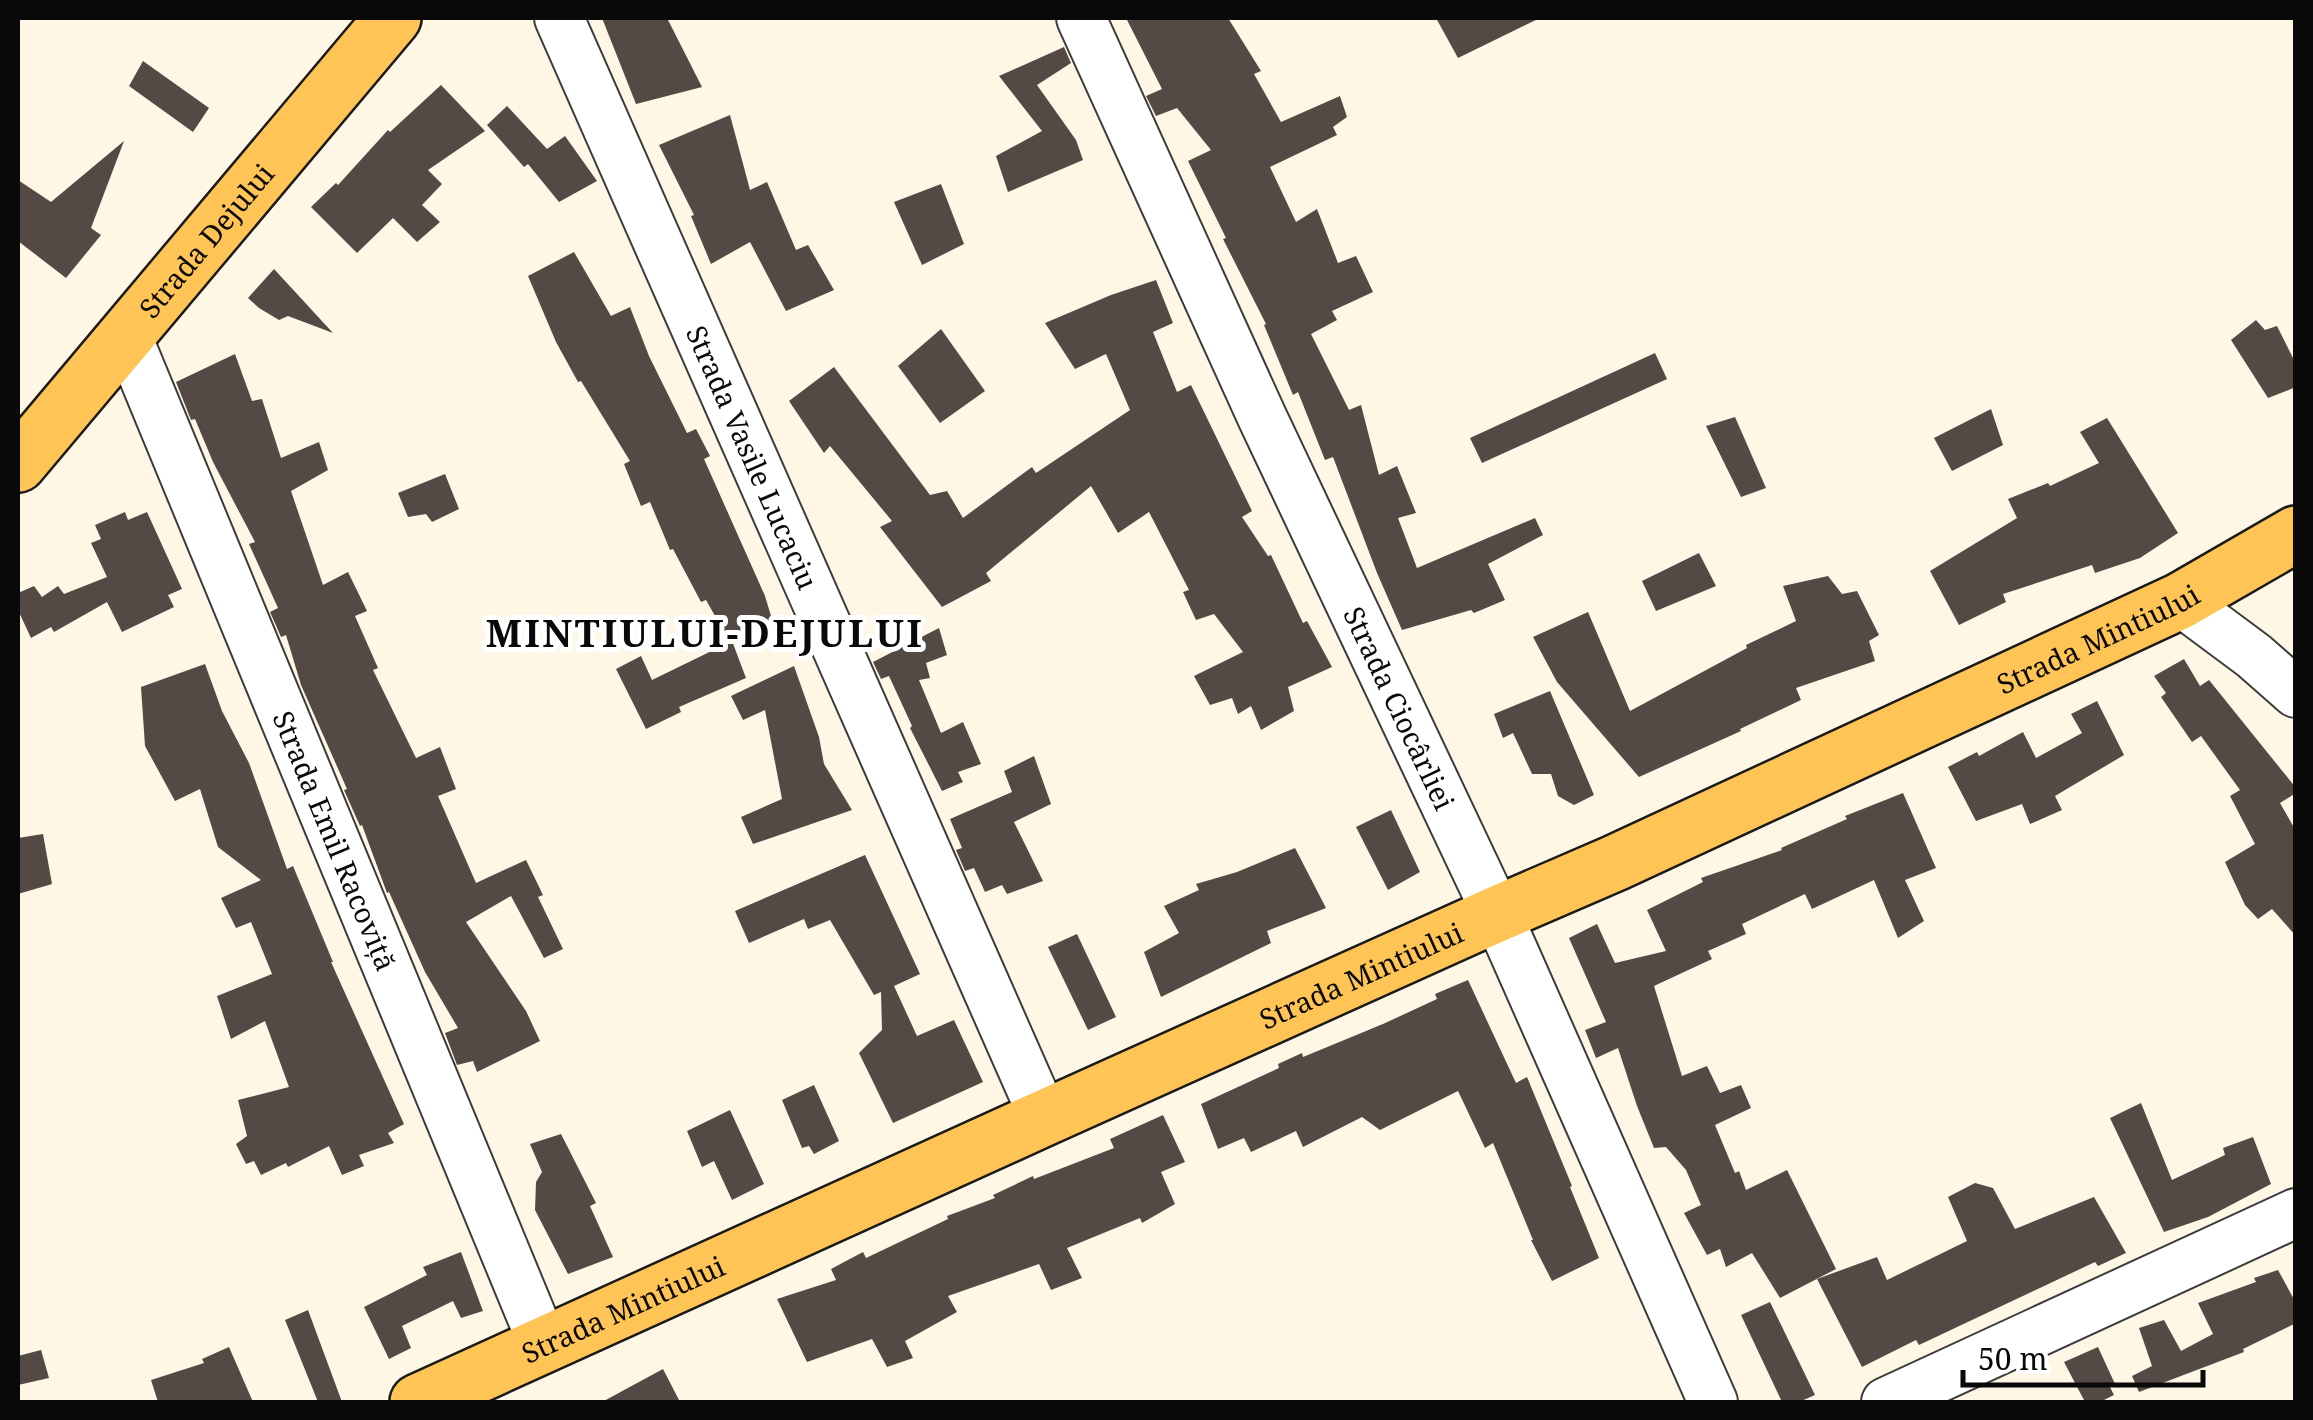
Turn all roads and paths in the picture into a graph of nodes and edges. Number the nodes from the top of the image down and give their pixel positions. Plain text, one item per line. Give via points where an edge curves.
1 (393, 18) edge
2 (559, 18) edge
3 (1082, 18) edge
4 (126, 334) junction
5 (18, 464) edge
6 (2296, 534) edge
7 (2180, 601) junction
8 (2296, 694) edge
9 (1497, 914) junction
10 (1044, 1118) junction
11 (2296, 1213) edge
12 (543, 1344) junction
13 (418, 1402) edge
14 (1713, 1402) edge
15 (1886, 1402) edge

1 - 4 main road, Strada Dejului
2 - 10 street, Strada Vasile Lucaciu
3 - 9 street, Strada Ciocârliei
4 - 5 main road, Strada Dejului
4 - 12 street, Strada Emil Racoviță
6 - 7 main road, Strada Mintiului
7 - 8 street
7 - 9 main road, Strada Mintiului
9 - 10 main road, Strada Mintiului
9 - 14 street, Strada Ciocârliei
10 - 12 main road, Strada Mintiului
11 - 15 street
12 - 13 main road, Strada Mintiului

